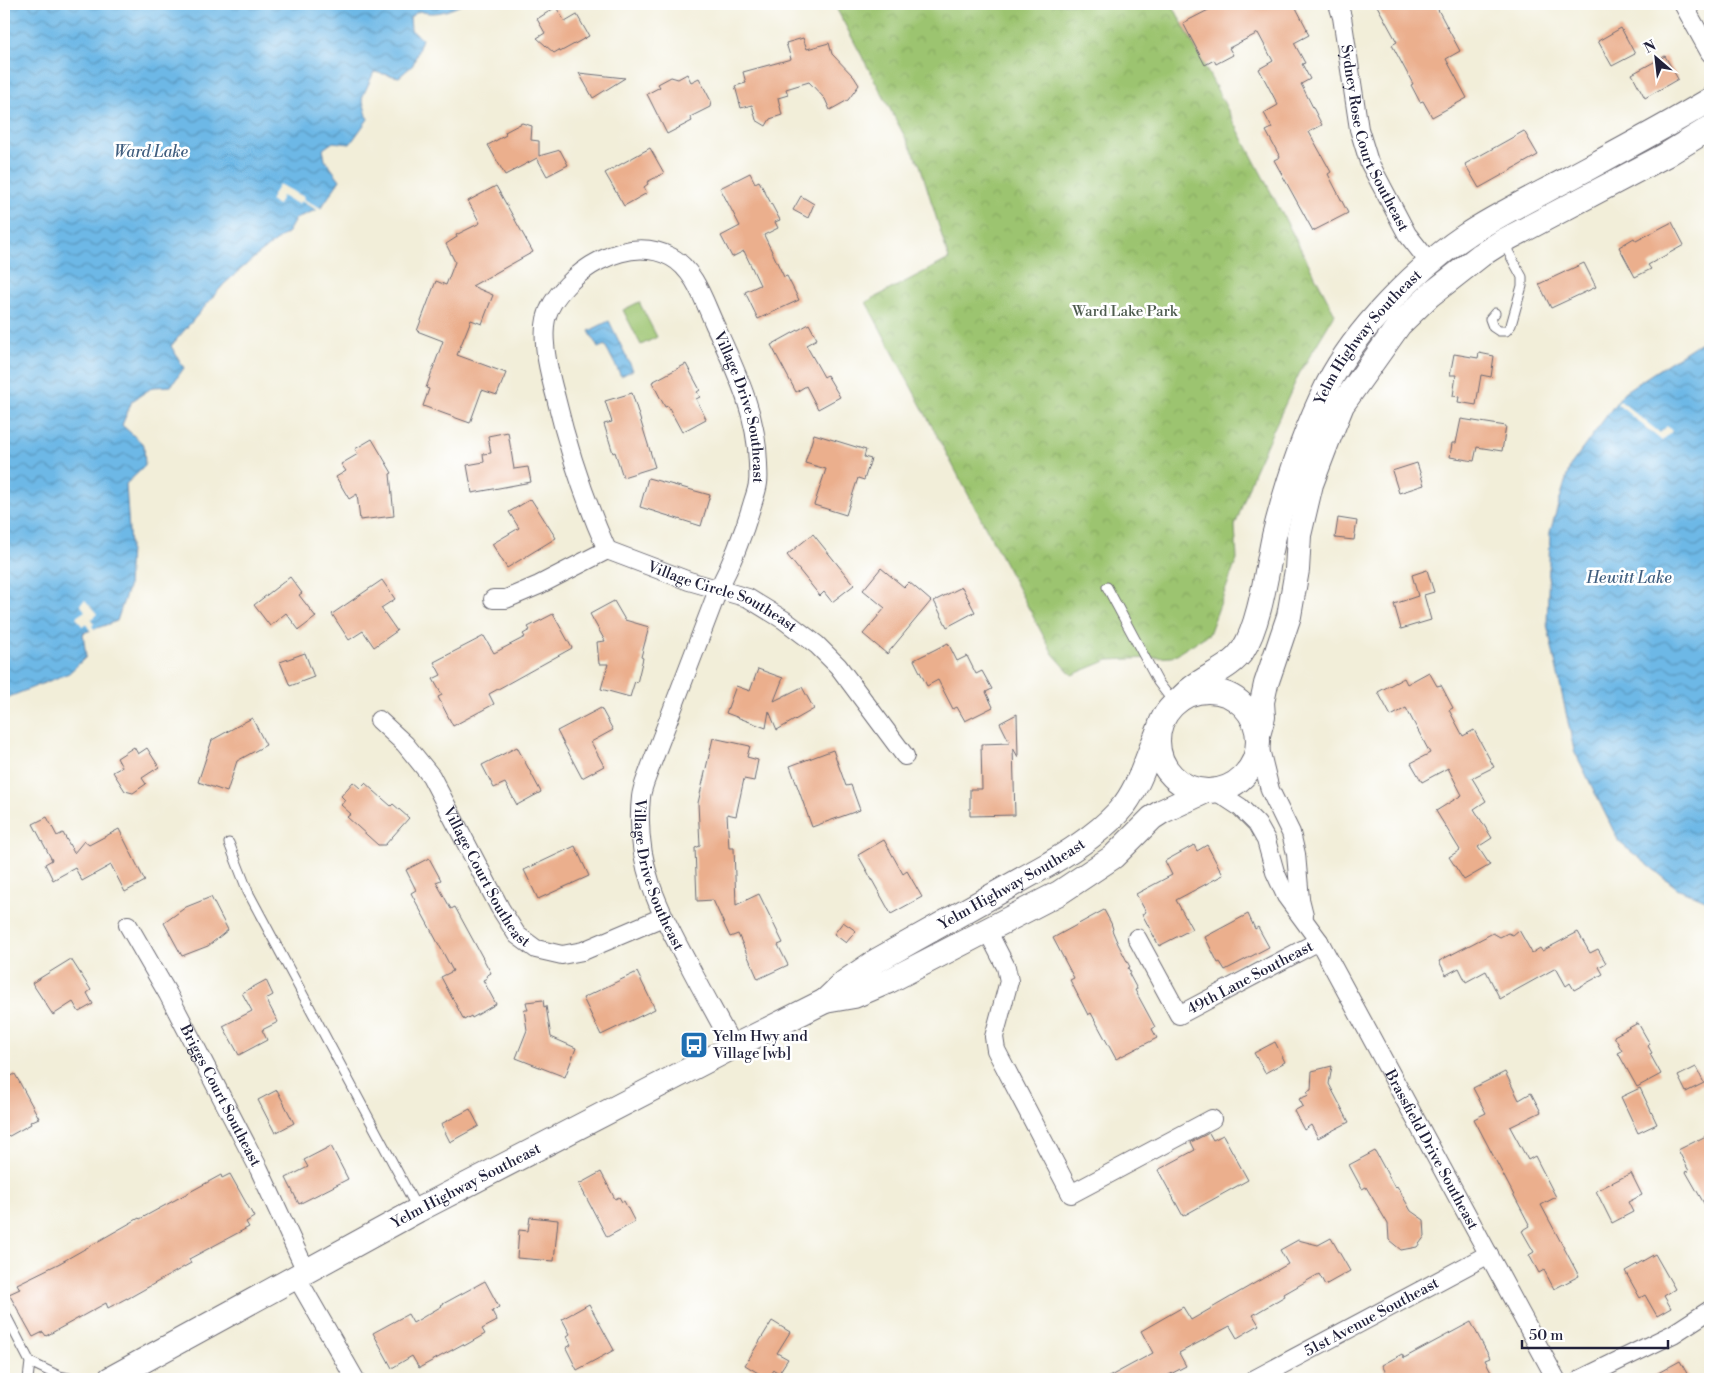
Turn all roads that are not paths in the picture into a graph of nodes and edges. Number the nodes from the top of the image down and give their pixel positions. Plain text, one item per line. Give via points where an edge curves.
1 (1338, 4) edge
2 (1683, 4) edge
3 (1710, 53) edge
4 (1710, 100) edge
5 (1710, 128) edge
6 (1503, 241) junction
7 (1430, 263) junction
8 (1495, 313) dead end
9 (607, 550) junction
10 (1107, 588) dead end
11 (718, 590) junction
12 (493, 598) dead end
13 (1177, 701) junction
14 (379, 720) dead end
15 (1159, 730) junction
16 (1258, 738) junction
17 (905, 756) dead end
18 (1210, 791) junction
19 (229, 843) dead end
20 (663, 917) junction
21 (1306, 921) junction
22 (128, 925) dead end
23 (986, 930) junction
24 (1138, 938) dead end
25 (1319, 941) junction
26 (825, 1001) junction
27 (733, 1047) junction
28 (1212, 1118) dead end
29 (418, 1210) junction
30 (1489, 1254) junction
31 (301, 1273) junction
32 (1710, 1310) edge
33 (4, 1312) edge
34 (30, 1362) junction
35 (28, 1379) edge
36 (73, 1379) edge
37 (110, 1379) edge
38 (355, 1379) edge
39 (1255, 1379) edge
40 (1556, 1379) edge
41 (1581, 1379) edge

1 - 7 street, Sydney Rose Court Southeast via 1359,128 1369,162 1407,234
2 - 3 street
4 - 7 main road, Yelm Highway Southeast via 1465,236
5 - 6 main road, Yelm Highway Southeast via 1666,155
6 - 8 lane via 1522,278 1522,286 1511,325 1506,331 1493,327 1490,319
6 - 16 main road, Yelm Highway Southeast via 1430,294 1399,325 1342,406 1308,496 1299,535 1289,616 1266,684
7 - 13 main road, Yelm Highway Southeast via 1371,323 1329,383 1293,468 1256,618 1242,651
9 - 11 street, Village Circle Southeast
9 - 11 street, Village Drive Southeast via 569,453 545,347 546,319 562,291 592,264 613,254 636,249 659,252 674,258 700,291 738,376 753,423 758,484 747,523
9 - 12 street via 506,599
10 - 13 lane via 1158,682
11 - 17 street, Village Circle Southeast via 748,598 817,644 838,666
11 - 20 street, Village Drive Southeast via 641,796 643,858
13 - 15 main road via 1167,711
13 - 16 main road via 1202,691 1215,691 1237,699 1253,718
14 - 20 street, Village Court Southeast via 405,744 431,776 500,908 517,935 536,949 562,954 584,950
15 - 18 main road via 1158,751 1168,772 1185,785
15 - 26 main road, Yelm Highway Southeast via 1125,803 1107,823 1049,864 876,961 845,982
16 - 18 main road via 1257,753 1246,773 1228,787
16 - 21 street, Brassfield Drive Southeast via 1270,790 1296,854 1300,899
18 - 21 street, Brassfield Drive Southeast via 1240,807 1257,824 1286,896
18 - 23 main road, Yelm Highway Southeast via 1163,811 1113,857 1059,893
19 - 29 lane via 248,892
20 - 27 street, Village Drive Southeast
21 - 25 street, Brassfield Drive Southeast
22 - 31 street, Briggs Court Southeast via 168,994 259,1169
23 - 26 main road, Yelm Highway Southeast via 854,996
23 - 28 street via 1006,967 1009,980 994,1037 996,1050 1071,1194
24 - 25 street, 49th Lane Southeast via 1179,1015
25 - 30 street, Brassfield Drive Southeast
26 - 27 main road, Yelm Highway Southeast
27 - 29 main road, Yelm Highway Southeast
29 - 31 main road, Yelm Highway Southeast
30 - 39 street, 51st Avenue Southeast
30 - 40 street, Brassfield Drive Southeast
31 - 37 main road, Yelm Highway Southeast
31 - 38 street, Briggs Court Southeast
32 - 41 street via 1673,1334
33 - 34 lane
34 - 35 lane
34 - 36 lane

